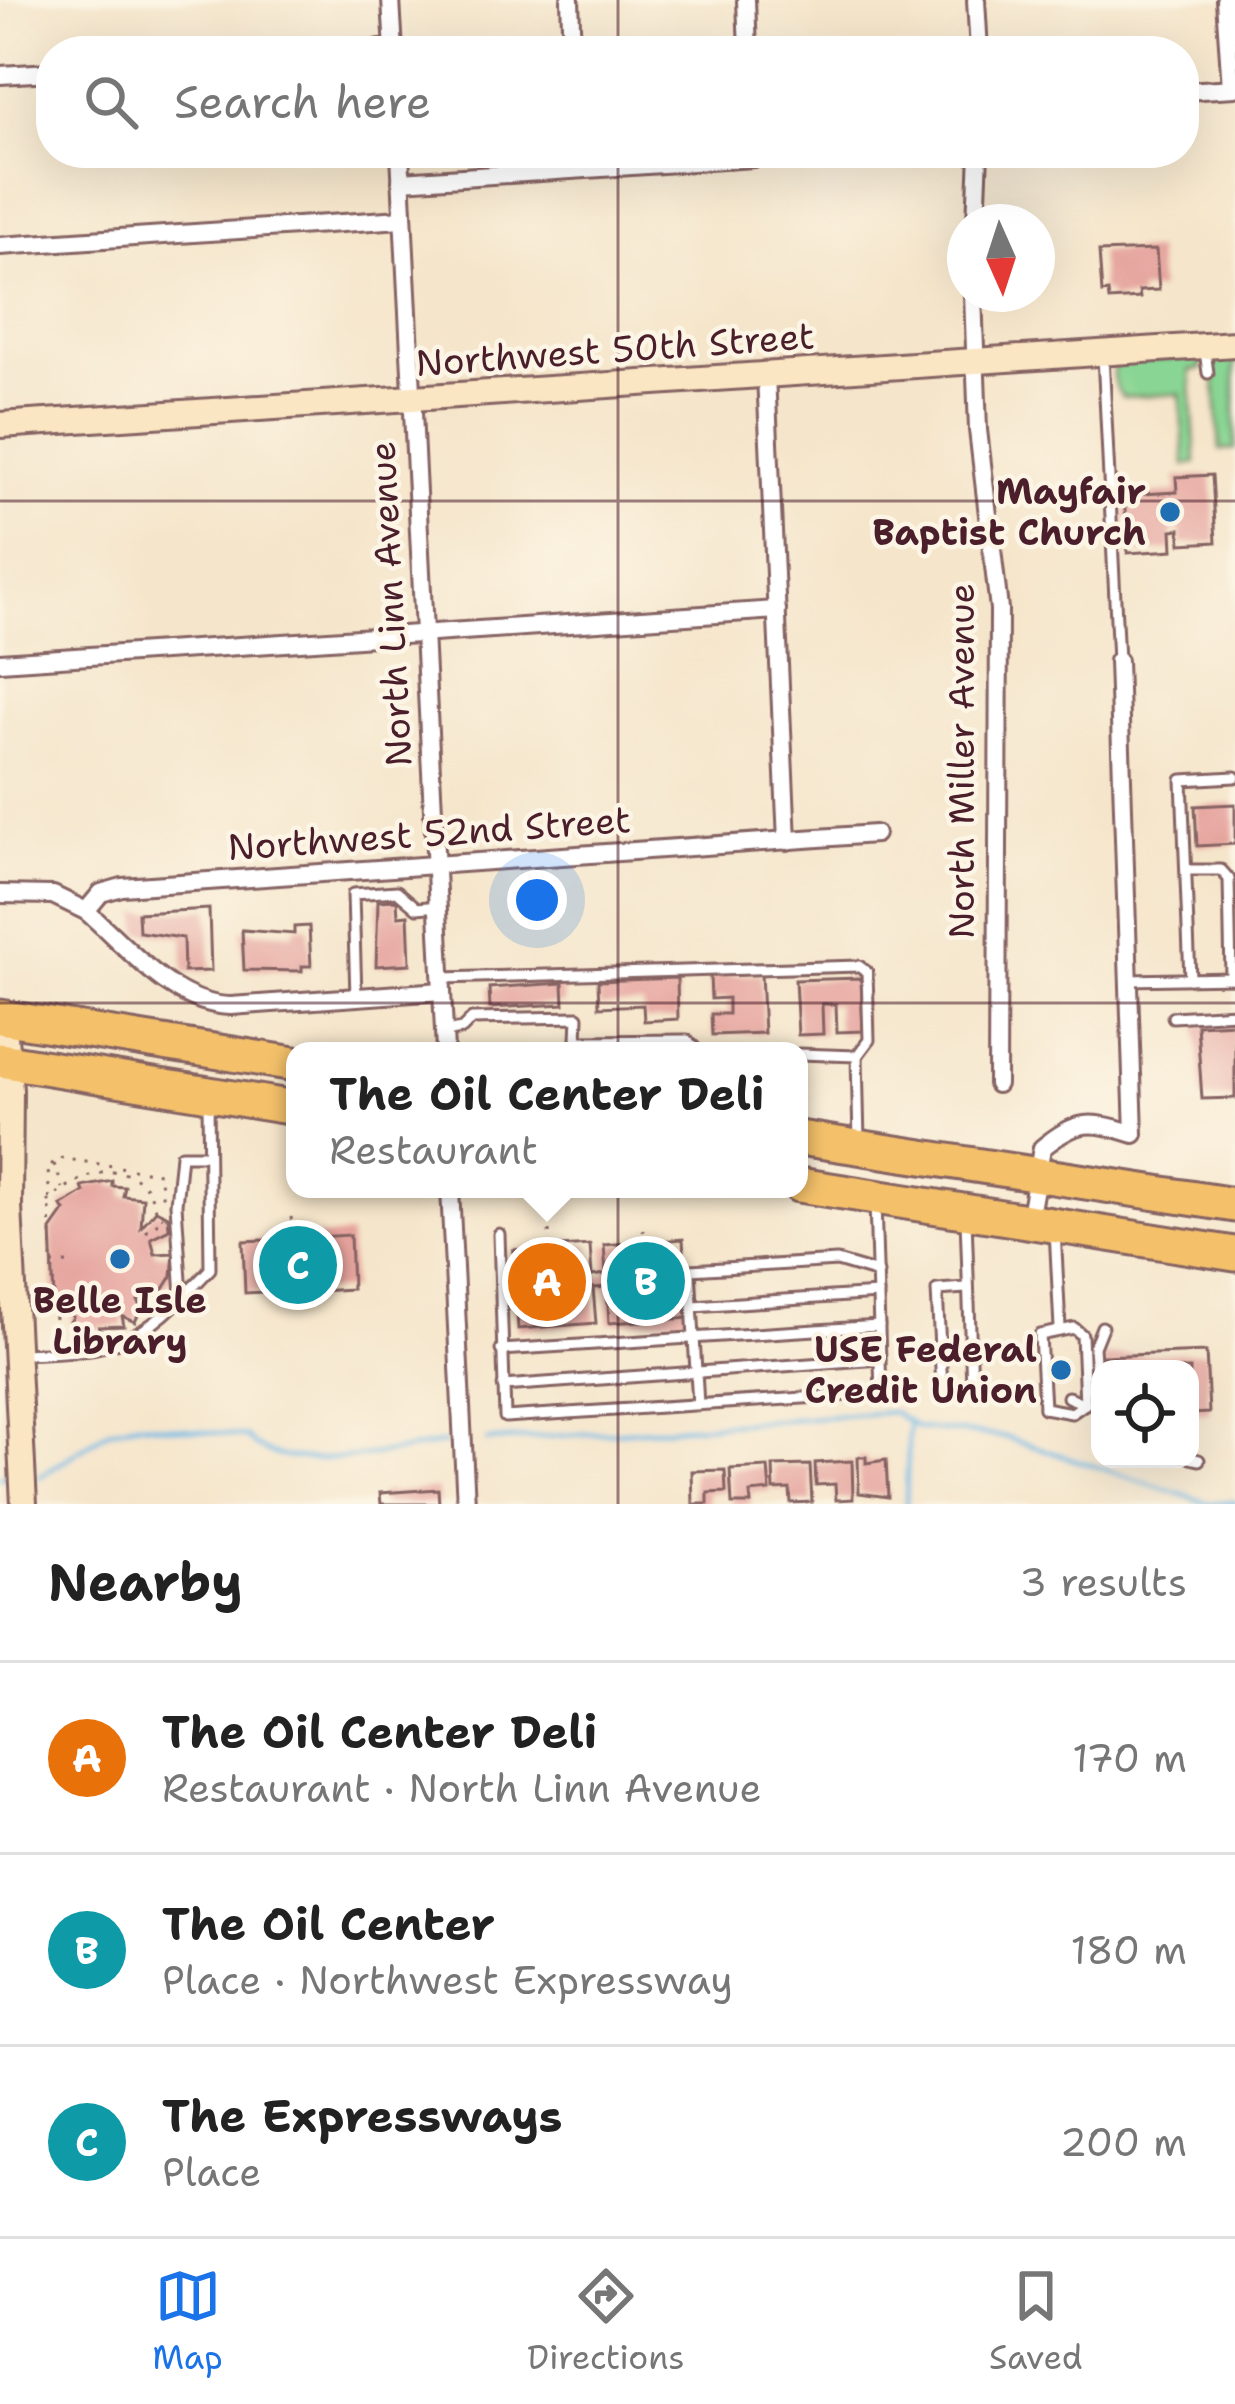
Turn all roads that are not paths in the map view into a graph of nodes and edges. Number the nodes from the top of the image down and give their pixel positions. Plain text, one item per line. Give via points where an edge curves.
1 (391, 0) edge
2 (570, 0) edge
3 (746, 0) edge
4 (976, 0) edge
5 (1225, 0) edge
6 (393, 36) edge
7 (571, 36) edge
8 (747, 36) edge
9 (978, 36) edge
10 (36, 73) edge
11 (0, 75) edge
12 (1233, 88) edge
13 (1199, 91) edge
14 (401, 168) edge
15 (516, 168) edge
16 (978, 168) edge
17 (401, 181) junction
18 (977, 204) edge
19 (402, 219) junction
20 (0, 246) edge
21 (974, 312) edge
22 (1235, 344) edge
23 (1205, 346) junction
24 (1103, 352) junction
25 (974, 361) junction
26 (1208, 373) dead end
27 (766, 375) junction
28 (412, 398) junction
29 (0, 425) edge
30 (777, 610) junction
31 (424, 634) junction
32 (1118, 661) joint
33 (0, 662) edge
34 (1235, 777) edge
35 (875, 834) dead end
36 (787, 841) junction
37 (438, 866) junction
38 (1186, 870) junction
39 (0, 894) edge
40 (439, 906) junction
41 (86, 911) junction
42 (1233, 978) edge
43 (1190, 979) junction
44 (1127, 980) junction
45 (442, 985) junction
46 (356, 997) junction
47 (1, 1009) edge
48 (1235, 1013) edge
49 (1173, 1017) dead end
50 (444, 1042) edge
51 (581, 1042) edge
52 (652, 1042) edge
53 (689, 1042) edge
54 (808, 1054) edge
55 (857, 1056) junction
56 (4, 1061) edge
57 (286, 1062) edge
58 (997, 1084) dead end
59 (209, 1095) junction
60 (286, 1107) edge
61 (808, 1139) edge
62 (860, 1148) junction
63 (207, 1155) junction
64 (1038, 1175) junction
65 (808, 1186) edge
66 (874, 1196) junction
67 (449, 1198) edge
68 (1235, 1204) edge
69 (4, 1206) edge
70 (966, 1211) junction
71 (1042, 1223) junction
72 (499, 1234) dead end
73 (1235, 1254) edge
74 (878, 1273) junction
75 (966, 1288) junction
76 (878, 1294) junction
77 (182, 1296) junction
78 (693, 1306) junction
79 (879, 1326) junction
80 (1102, 1327) dead end
81 (1060, 1328) junction
82 (694, 1336) junction
83 (501, 1350) junction
84 (18, 1354) junction
85 (880, 1359) junction
86 (1095, 1360) edge
87 (697, 1373) junction
88 (503, 1386) junction
89 (1068, 1397) dead end
90 (1055, 1398) dead end
91 (10, 1401) edge
92 (1085, 1404) junction
93 (698, 1405) junction
94 (1045, 1408) junction
95 (23, 1487) edge
96 (466, 1504) edge

1 - 6 street
2 - 7 street
3 - 8 street
4 - 9 street
5 - 12 street
10 - 11 street
12 - 13 street
14 - 17 street, North Linn Avenue
15 - 17 street
16 - 18 street
17 - 19 street, North Linn Avenue
19 - 20 street
19 - 28 street, North Linn Avenue
21 - 25 street, North Miller Avenue
22 - 23 street, Northwest 50th Street
23 - 24 street, Northwest 50th Street
23 - 26 lane
24 - 25 street, Northwest 50th Street
24 - 32 lane
25 - 27 street, Northwest 50th Street
25 - 58 street, North Miller Avenue via 999,609
27 - 28 street, Northwest 50th Street
27 - 30 street
28 - 29 street, Northwest 50th Street
28 - 31 street, North Linn Avenue
30 - 31 street
30 - 36 street
31 - 33 street
31 - 37 street, North Linn Avenue
32 - 44 street
34 - 38 lane via 1181,780
35 - 36 street, Northwest 52nd Street
36 - 37 street, Northwest 52nd Street
37 - 40 street, North Linn Avenue
37 - 41 street, Northwest 52nd Street via 122,886 101,893
38 - 42 lane via 1221,870 1228,880
38 - 43 lane
39 - 41 street via 53,895
40 - 45 street, North Linn Avenue
40 - 46 lane via 417,908 397,891 352,894
41 - 46 street via 177,990 205,1003
42 - 43 lane
43 - 44 lane
44 - 64 street via 1134,1134 1071,1125 1042,1148
45 - 46 street
45 - 50 street, North Linn Avenue
45 - 55 lane via 860,966 867,972 869,1040
47 - 56 street
47 - 57 highway
48 - 49 lane
50 - 51 lane via 472,1019 578,1017
52 - 53 lane
54 - 55 lane
55 - 62 lane
56 - 59 highway
56 - 69 street
59 - 60 highway
59 - 63 lane
61 - 62 highway
62 - 64 highway
63 - 77 lane via 212,1265
63 - 77 lane via 181,1154
64 - 68 highway
64 - 71 street
65 - 66 highway
66 - 70 highway
66 - 74 lane
67 - 96 street
69 - 84 street
70 - 71 highway
70 - 75 lane
71 - 73 highway
71 - 81 lane
72 - 83 lane
74 - 76 lane
74 - 78 lane via 837,1261 690,1270
75 - 75 lane via 972,1387 942,1388 937,1290
76 - 78 lane
76 - 79 lane
77 - 84 lane via 116,1347
78 - 82 lane
79 - 82 lane
79 - 85 lane
80 - 86 lane
81 - 92 lane via 1082,1335
81 - 94 lane via 1040,1335
82 - 83 lane
82 - 87 lane
83 - 88 lane
84 - 91 street
85 - 87 lane
85 - 93 lane via 881,1393
87 - 88 lane
87 - 93 lane
88 - 93 lane via 505,1417
89 - 92 lane
90 - 94 lane
91 - 95 street
92 - 94 lane via 1072,1412

